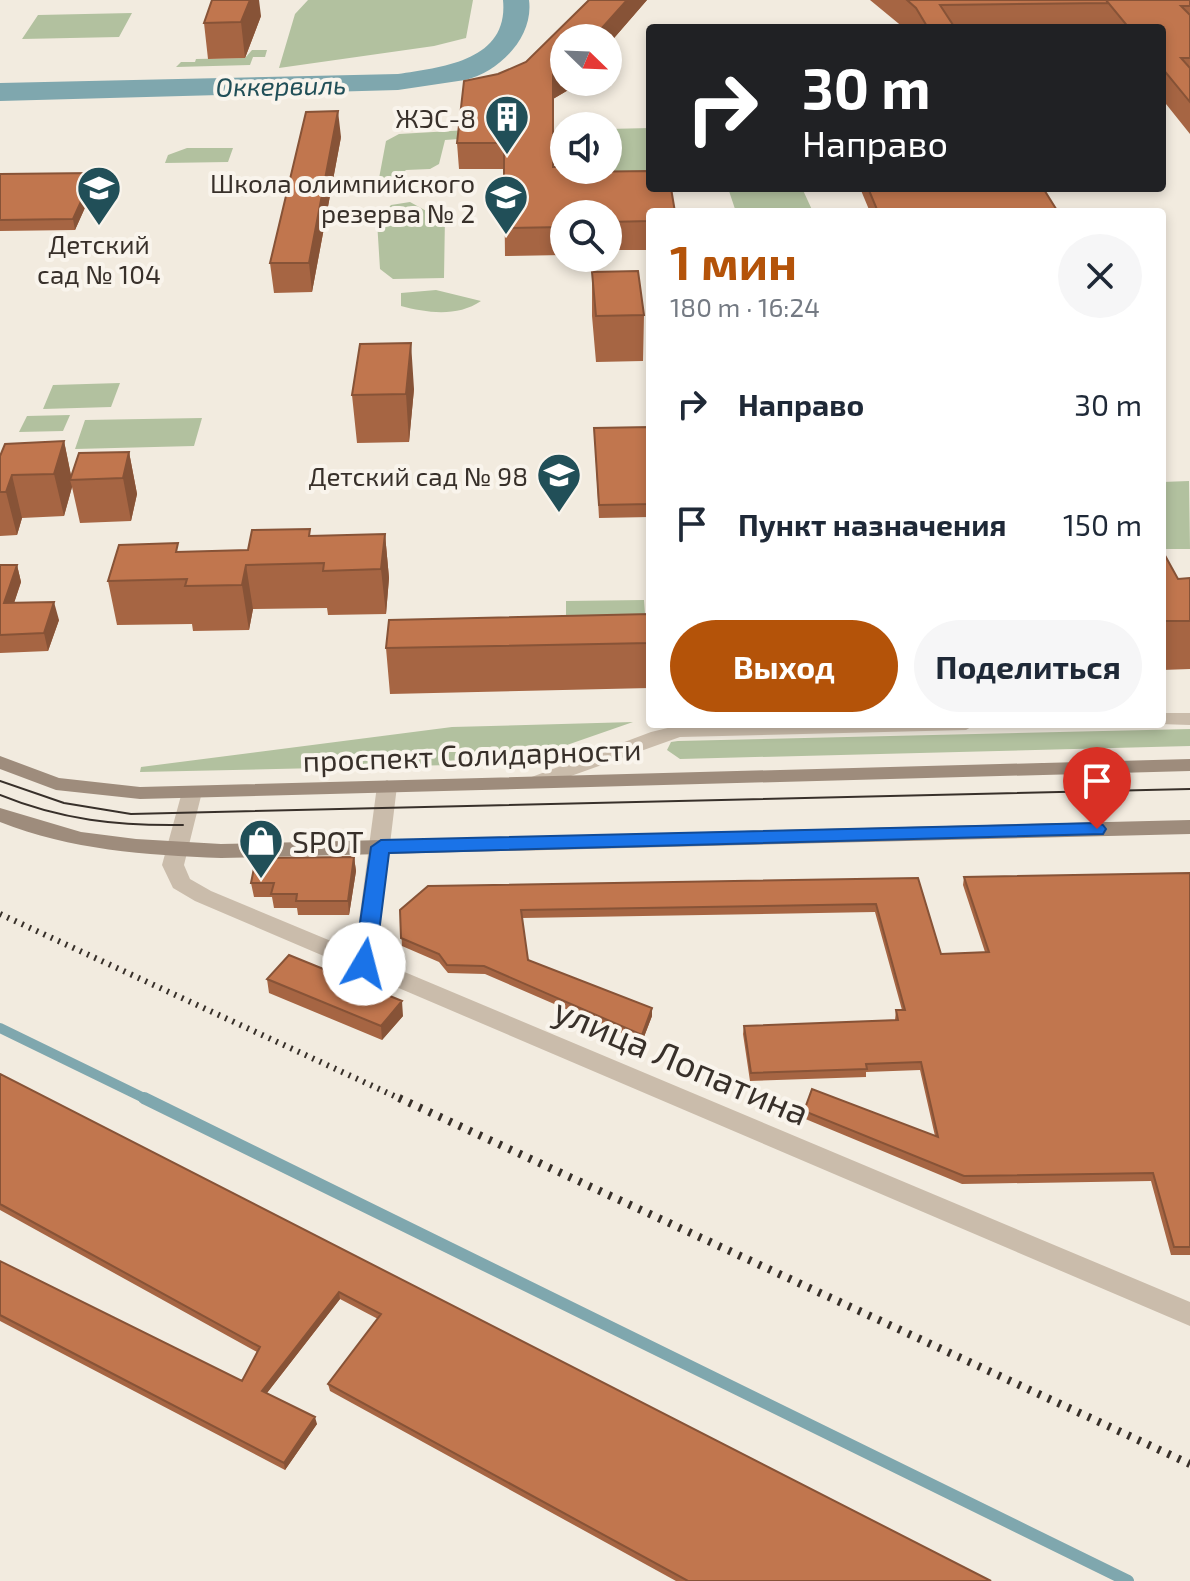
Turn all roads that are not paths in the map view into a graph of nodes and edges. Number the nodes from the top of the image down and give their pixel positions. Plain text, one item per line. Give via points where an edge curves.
1 (1166, 719) edge
2 (1190, 719) edge
3 (803, 728) edge
4 (0, 762) edge
5 (1190, 765) edge
6 (536, 782) junction
7 (387, 786) junction
8 (192, 792) junction
9 (0, 815) edge
10 (1190, 827) edge
11 (381, 847) junction
12 (177, 849) junction
13 (364, 964) junction
14 (1190, 1314) edge

1 - 2 street
3 - 6 street via 680,731
4 - 8 main road, проспект Солидарности via 56,784 93,790
5 - 6 main road, проспект Солидарности
6 - 7 main road, проспект Солидарности
7 - 8 main road, проспект Солидарности
7 - 11 street
8 - 12 street
9 - 12 main road via 73,839
10 - 11 main road
11 - 12 main road
11 - 13 street
12 - 13 street, улица Лопатина via 173,865 181,883
13 - 14 street, улица Лопатина

